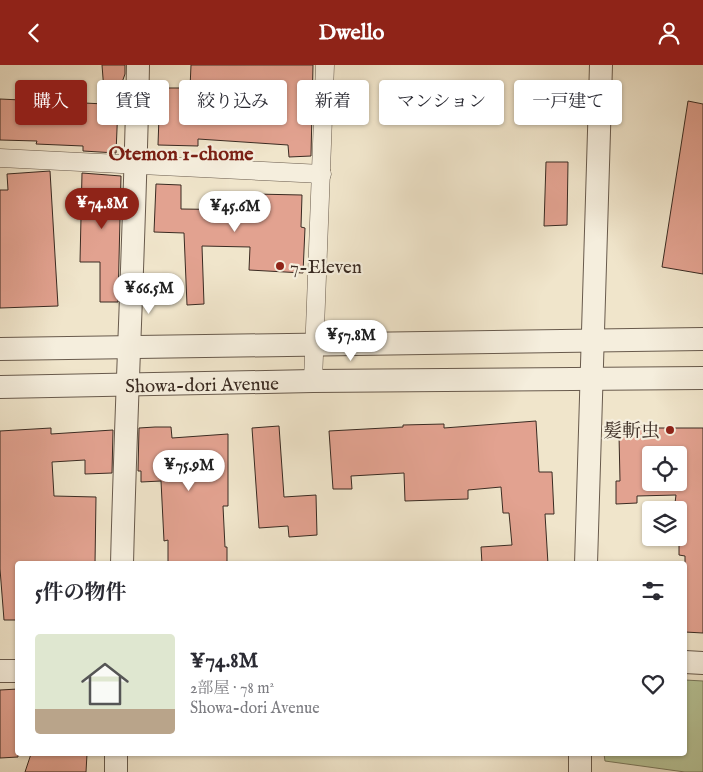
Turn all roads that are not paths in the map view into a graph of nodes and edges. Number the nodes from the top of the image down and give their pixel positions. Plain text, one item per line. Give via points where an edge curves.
1 (138, 65) edge
2 (325, 65) edge
3 (601, 65) edge
4 (0, 158) edge
5 (136, 164) junction
6 (322, 174) junction
7 (703, 339) edge
8 (592, 341) junction
9 (315, 346) junction
10 (129, 347) junction
11 (0, 349) edge
12 (703, 377) edge
13 (592, 379) junction
14 (313, 381) junction
15 (127, 386) junction
16 (0, 387) edge
17 (122, 561) edge
18 (586, 561) edge
19 (687, 662) edge
20 (703, 663) edge
21 (0, 671) edge
22 (15, 671) edge
23 (116, 756) edge
24 (580, 756) edge
25 (116, 772) edge
26 (580, 772) edge

1 - 5 street
2 - 6 street
3 - 8 street
4 - 5 street
5 - 6 street
5 - 10 street
6 - 9 street
7 - 8 street, Showa-dori Avenue
8 - 9 street, Showa-dori Avenue
8 - 13 street
9 - 10 street, Showa-dori Avenue
9 - 14 street
10 - 11 street, Showa-dori Avenue
10 - 15 street
12 - 13 street, Showa-dori Avenue
13 - 14 street, Showa-dori Avenue
13 - 18 street
14 - 15 street, Showa-dori Avenue
15 - 16 street, Showa-dori Avenue
15 - 17 street
19 - 20 street
21 - 22 street
23 - 25 street
24 - 26 street

